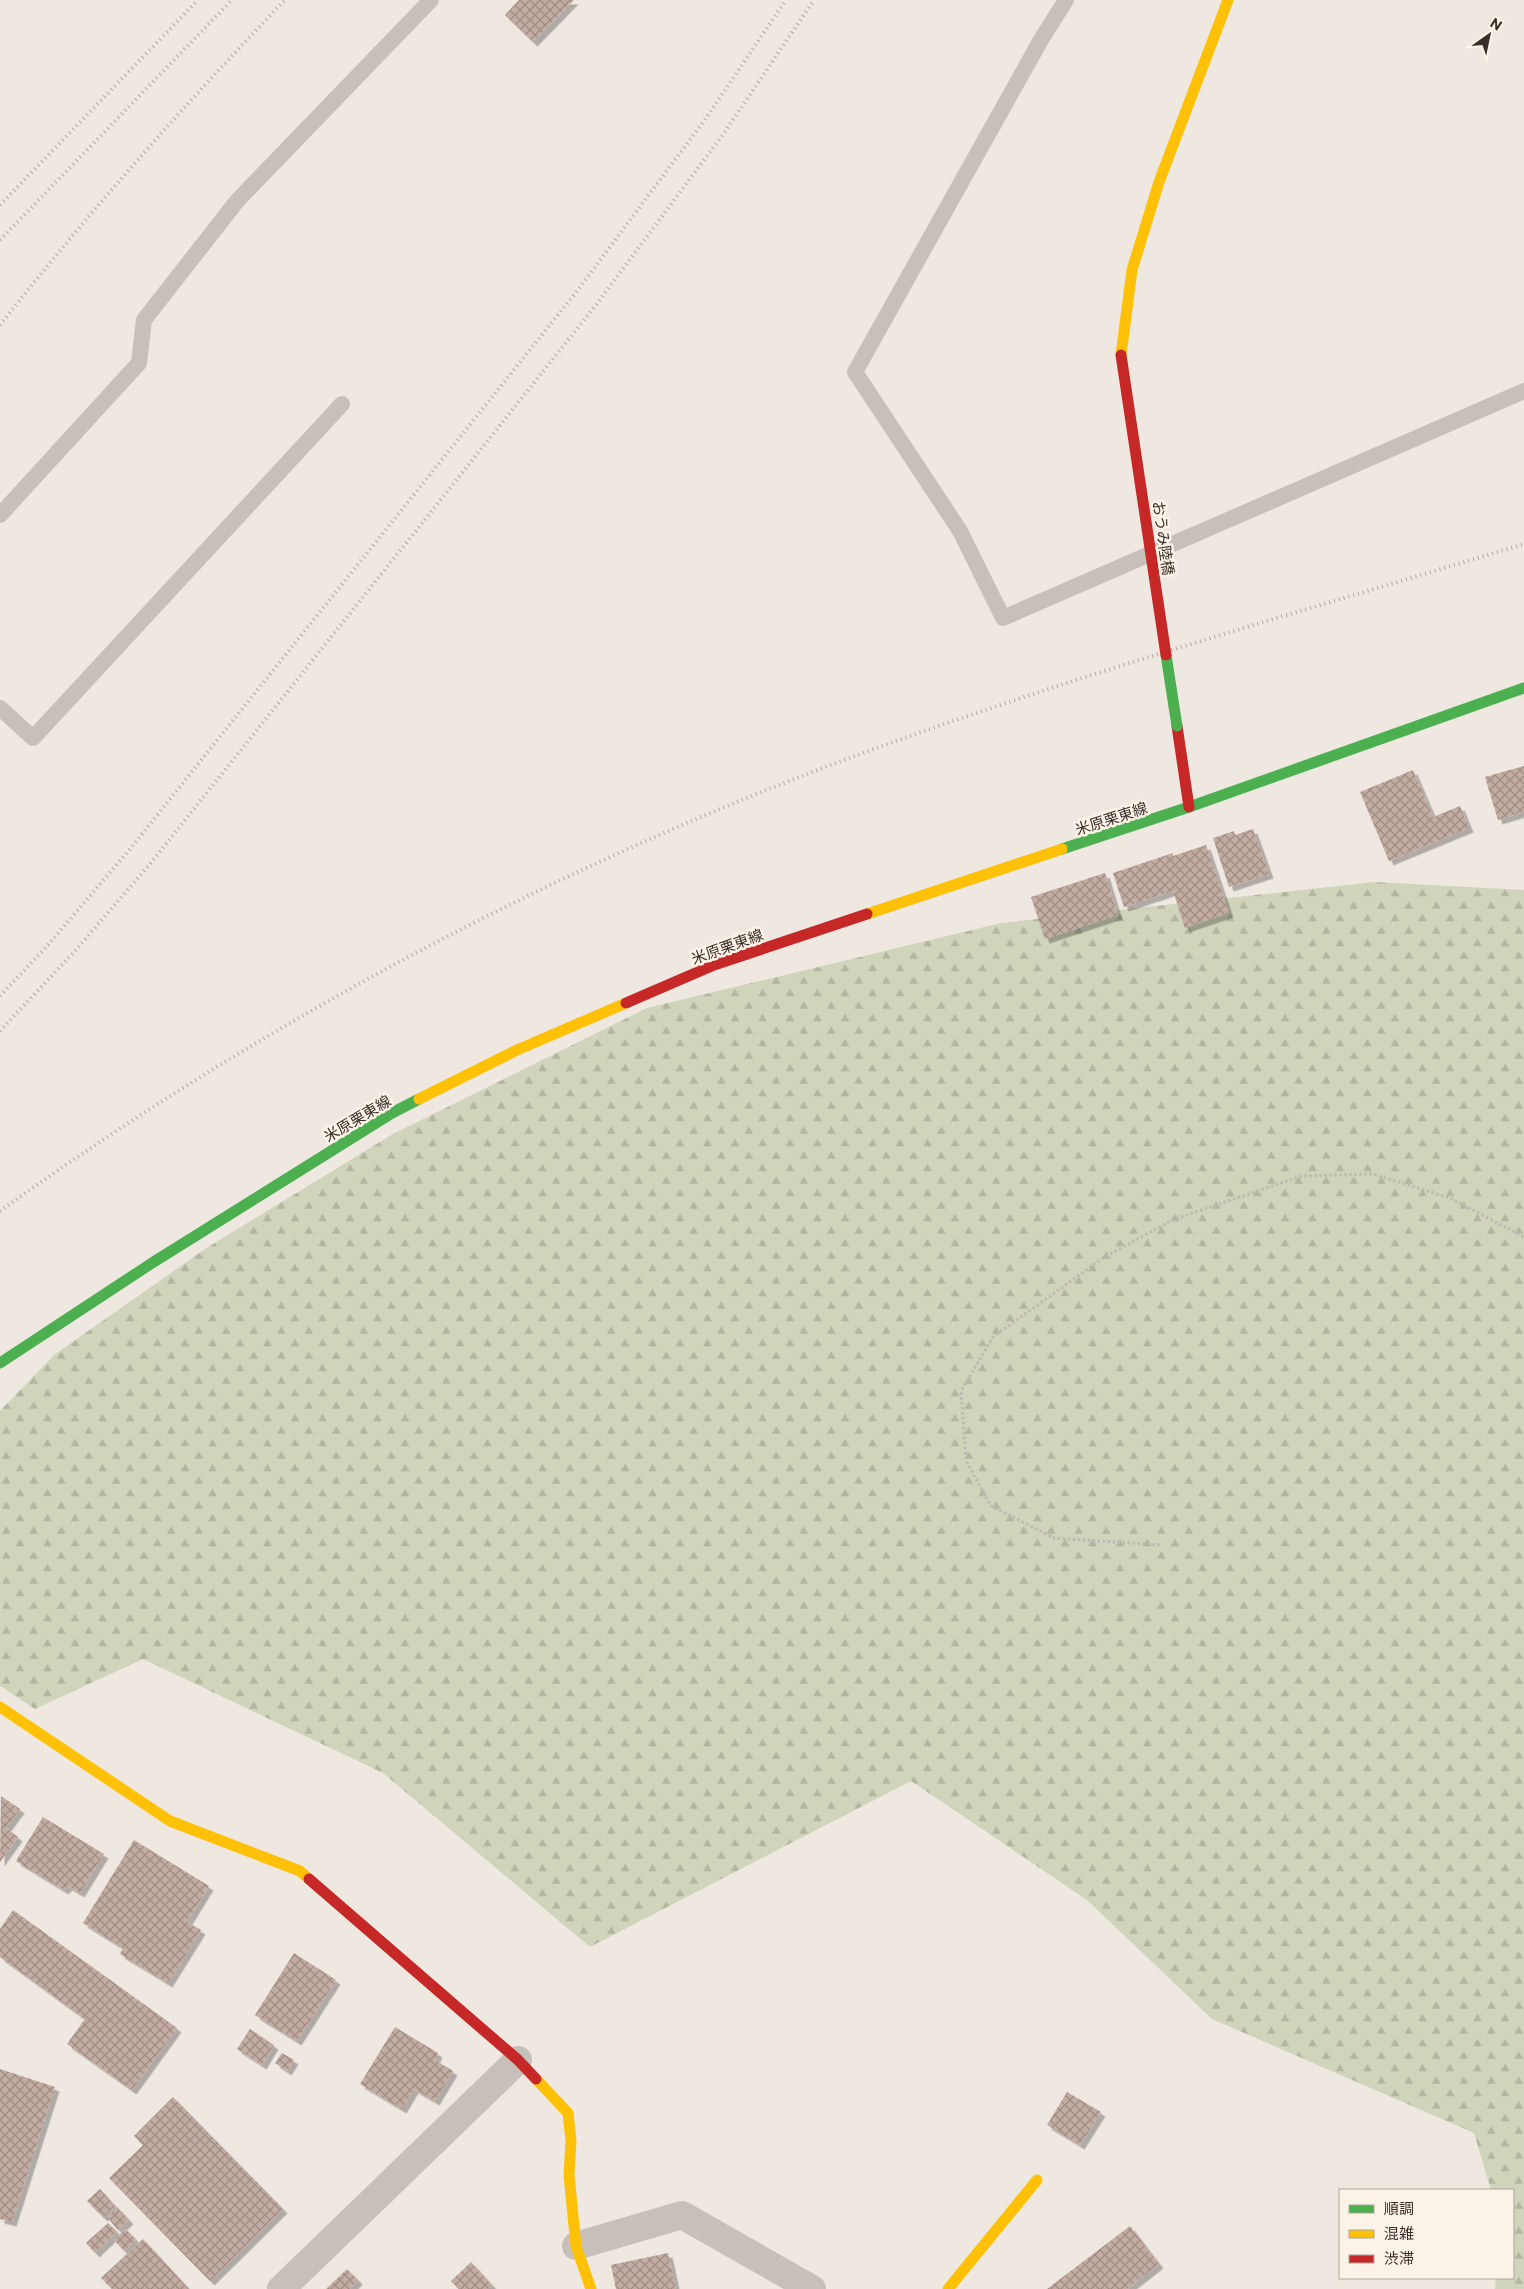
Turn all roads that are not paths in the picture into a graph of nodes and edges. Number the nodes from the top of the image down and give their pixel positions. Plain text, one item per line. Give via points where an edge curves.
1 (431, 0) edge
2 (1066, 0) edge
3 (1228, 0) edge
4 (1524, 391) edge
5 (342, 404) dead end
6 (0, 516) edge
7 (1524, 688) edge
8 (0, 708) edge
9 (1189, 808) junction
10 (0, 1363) edge
11 (0, 1707) edge
12 (518, 2060) junction
13 (1037, 2180) dead end
14 (576, 2246) junction
15 (281, 2289) edge
16 (591, 2289) edge
17 (812, 2289) edge
18 (948, 2289) edge

1 - 6 lane via 237,201 144,320 139,363
2 - 4 lane via 855,372 960,531 1003,618
3 - 9 street, おうみ陸橋, bridge via 1159,182 1135,262 1121,355
5 - 8 lane via 33,738
7 - 9 street, 米原栗東線
9 - 10 street, 米原栗東線 via 714,965 517,1050 392,1113 152,1263
11 - 12 street via 170,1821 300,1870
12 - 14 street via 568,2113 571,2141 568,2176
12 - 15 street
13 - 18 street
14 - 16 street
14 - 17 street via 682,2215

